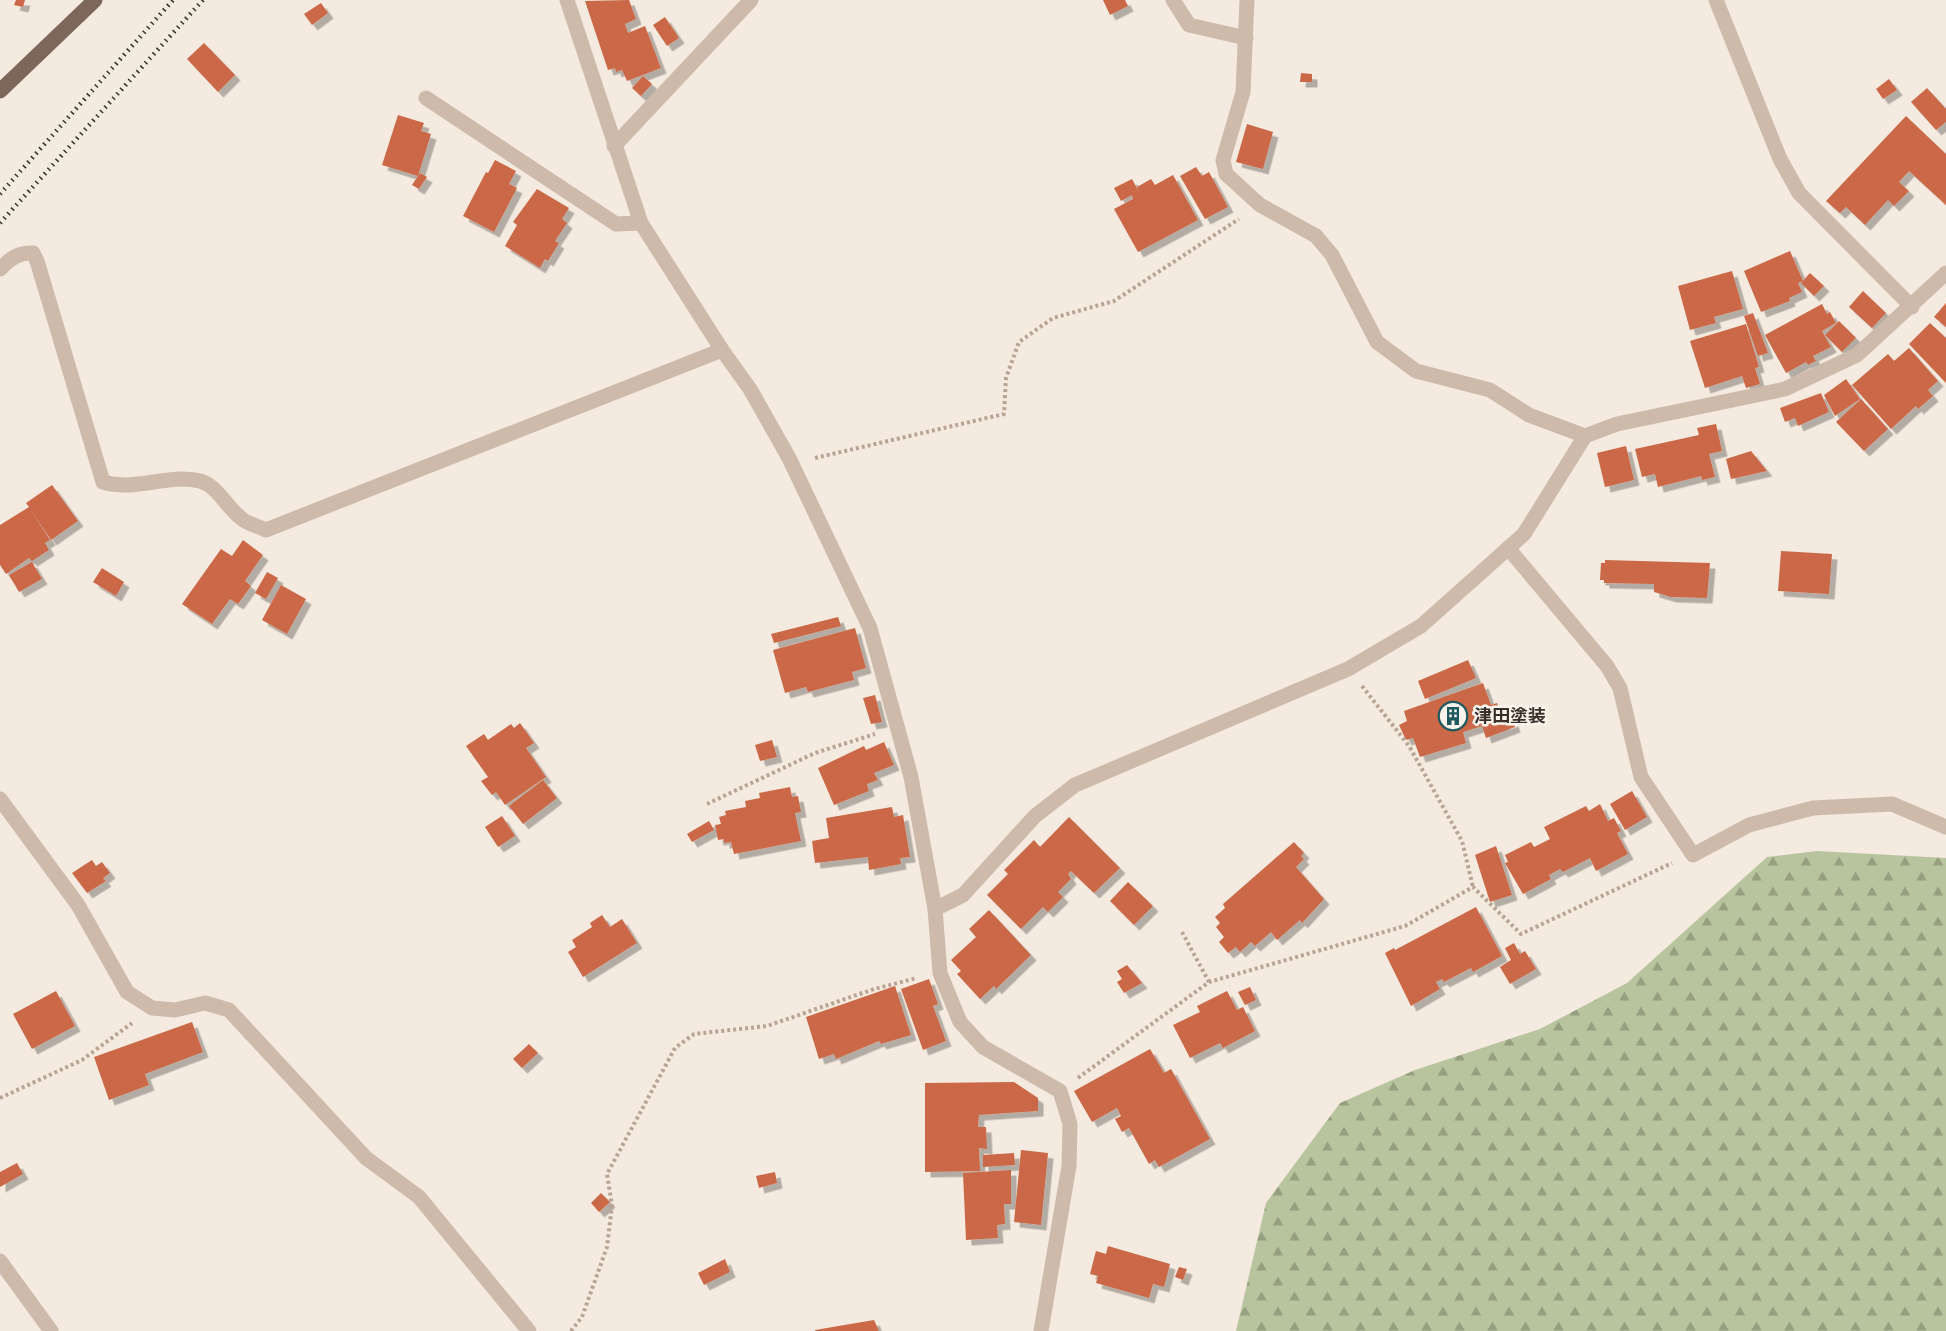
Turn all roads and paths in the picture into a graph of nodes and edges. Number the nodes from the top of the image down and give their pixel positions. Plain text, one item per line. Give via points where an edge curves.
1 (94, 0) edge
2 (567, 0) edge
3 (751, 0) edge
4 (1173, 0) edge
5 (1247, 0) edge
6 (1716, 0) edge
7 (1246, 38) junction
8 (0, 91) edge
9 (426, 98) dead end
10 (614, 146) junction
11 (1260, 205) junction
12 (641, 223) junction
13 (0, 268) edge
14 (1946, 273) edge
15 (1912, 307) junction
16 (722, 350) junction
17 (1585, 436) junction
18 (789, 458) junction
19 (1508, 548) junction
20 (1348, 669) junction
21 (899, 726) junction
22 (0, 799) edge
23 (707, 804) dead end
24 (1946, 827) edge
25 (1693, 855) junction
26 (1473, 886) junction
27 (935, 909) junction
28 (1182, 932) dead end
29 (940, 973) junction
30 (1209, 982) junction
31 (152, 1008) junction
32 (1060, 1091) junction
33 (0, 1098) edge
34 (0, 1262) edge
35 (51, 1331) edge
36 (529, 1331) edge
37 (572, 1331) edge
38 (1041, 1331) edge

1 - 8 main road
2 - 10 street
3 - 10 street
4 - 7 street via 1188,25
5 - 7 street
6 - 15 street via 1780,159 1799,193
7 - 11 street via 1243,92 1222,160 1226,174
9 - 12 street via 616,224
10 - 12 street
11 - 17 street via 1316,236 1332,255 1377,342 1416,370 1490,390 1529,415
11 - 18 path via 1114,301 1053,318 1019,342 1006,378 1004,414 821,458
12 - 16 street
13 - 16 street via 23,252 33,253 37,261 104,482 118,487 178,479 199,481 212,486 242,519 266,530
14 - 15 street
15 - 17 street via 1857,355 1785,389 1617,424
16 - 18 street via 750,389
17 - 19 street via 1524,534
18 - 21 street via 870,628
19 - 20 street via 1421,626
19 - 25 street via 1607,666 1620,688 1641,777
20 - 26 path via 1409,746 1461,841
20 - 27 street via 1075,785 1035,816 963,895
21 - 23 path via 815,753
21 - 27 street
22 - 31 street via 78,905 127,992
24 - 25 street via 1892,804 1813,808 1749,825
25 - 26 path via 1521,934
26 - 30 path via 1406,926
27 - 29 street
28 - 30 path
29 - 32 street via 960,1023 983,1047
29 - 37 path via 874,989 767,1026 694,1034 675,1048 607,1174 612,1206 607,1247 582,1317
30 - 32 path
31 - 33 path via 82,1060
31 - 36 street via 175,1010 205,1003 229,1010 366,1158 419,1197
32 - 38 street via 1070,1124 1069,1166
34 - 35 street

